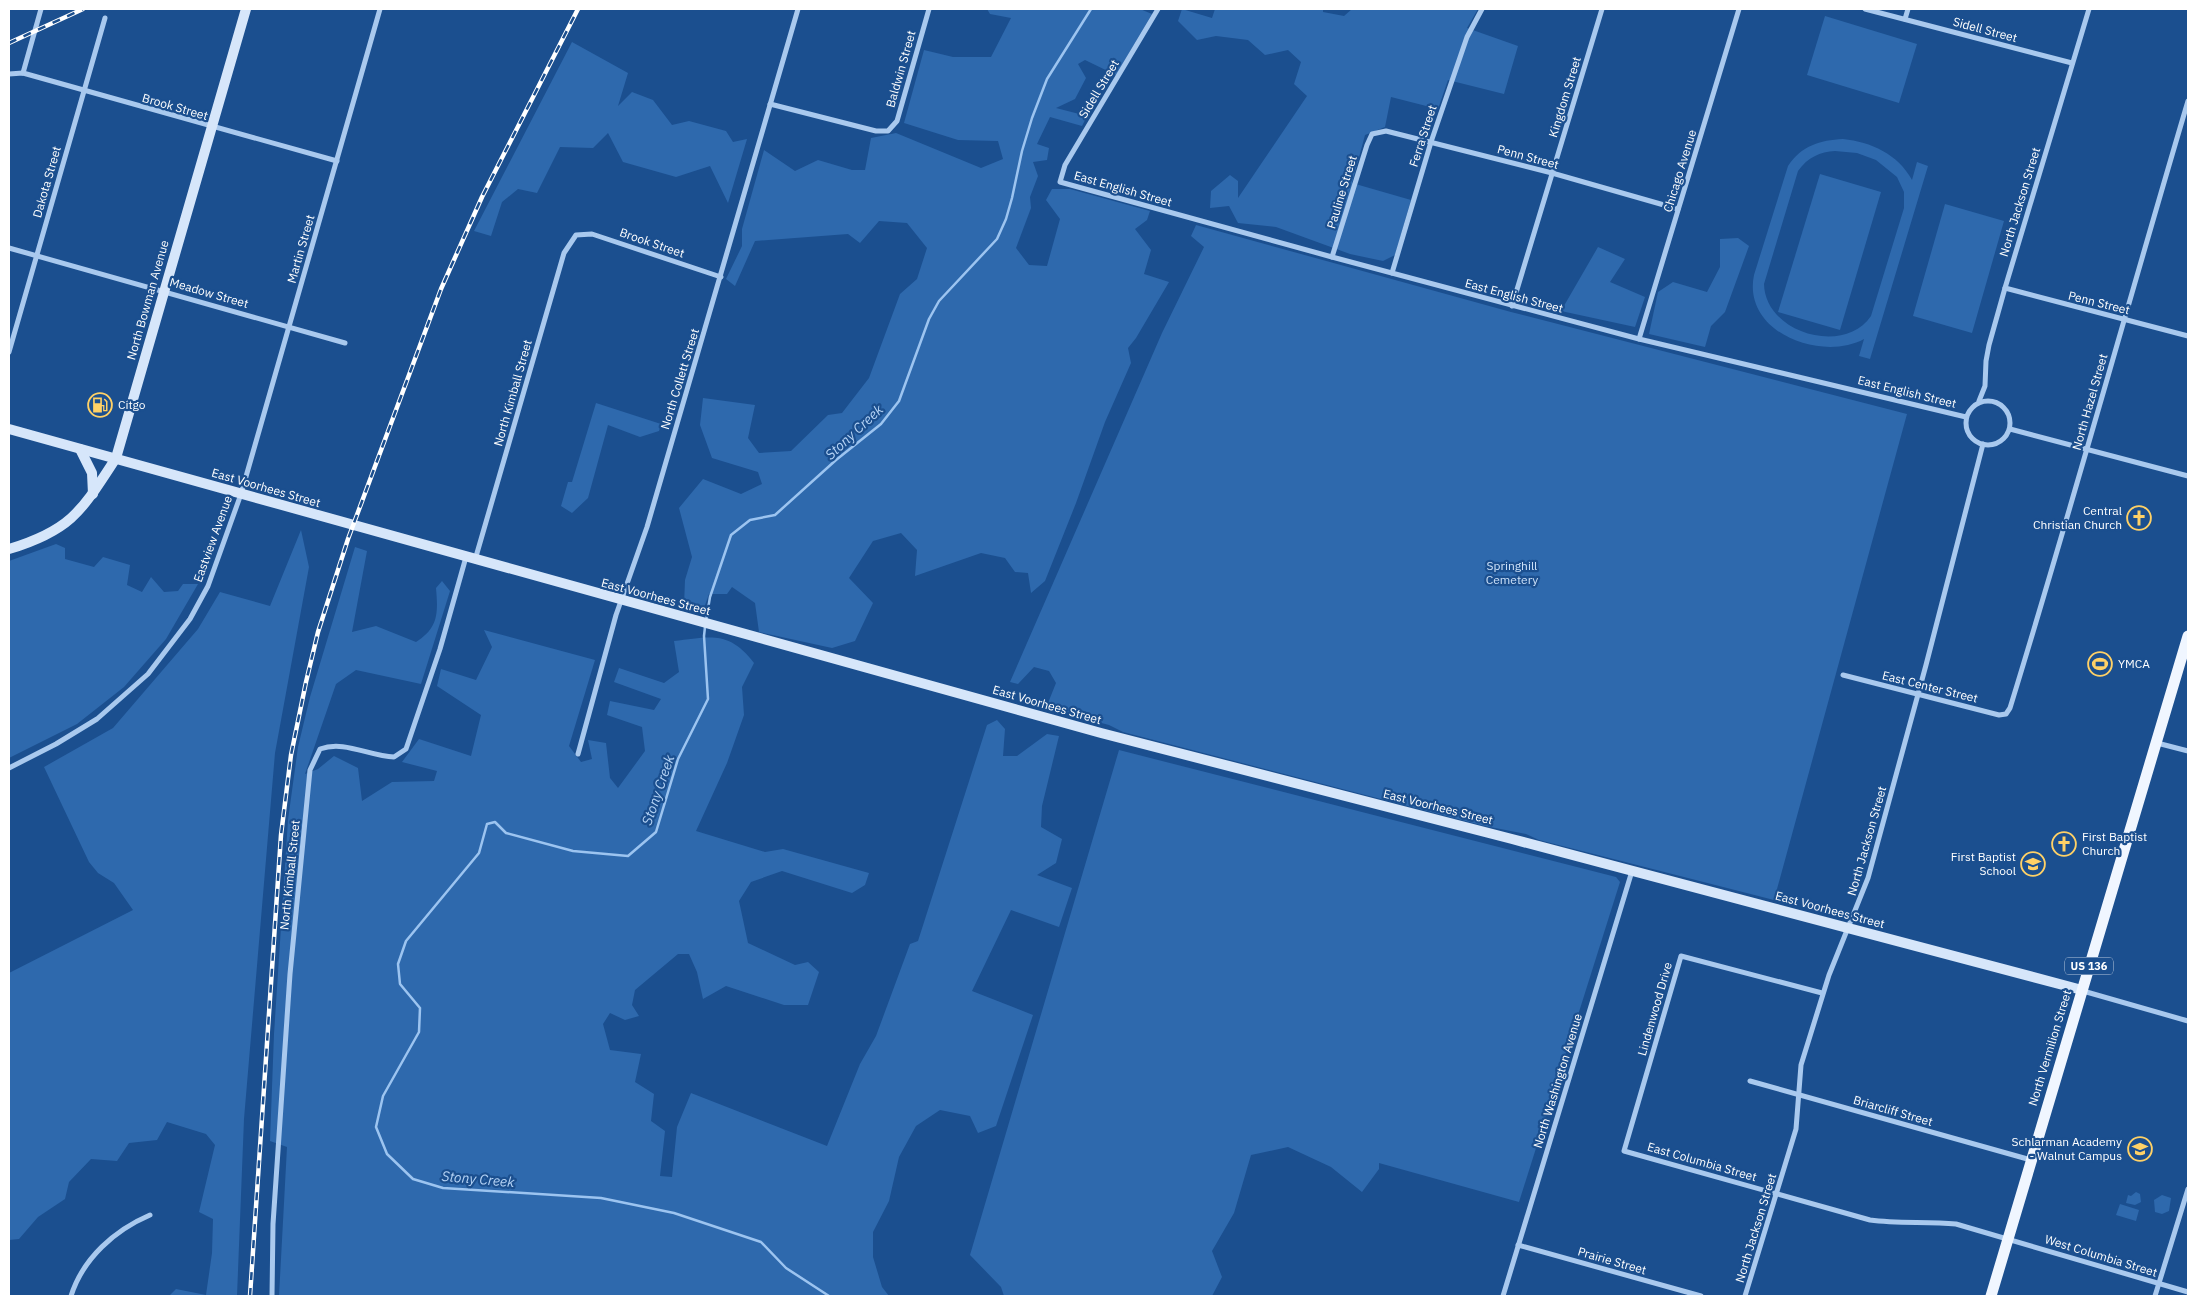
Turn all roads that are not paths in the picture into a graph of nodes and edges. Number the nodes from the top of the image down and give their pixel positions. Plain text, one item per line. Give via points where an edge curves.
1 (41, 9) edge
2 (246, 9) edge
3 (380, 9) edge
4 (798, 9) edge
5 (928, 9) edge
6 (1158, 9) edge
7 (1482, 9) edge
8 (1602, 9) edge
9 (1739, 9) edge
10 (1865, 9) edge
11 (1908, 9) edge
12 (2088, 9) edge
13 (105, 18) dead end
14 (1905, 19) junction
15 (2072, 64) junction
16 (23, 73) junction
17 (9, 74) edge
18 (84, 91) junction
19 (2188, 101) edge
20 (770, 104) junction
21 (212, 127) junction
22 (1372, 134) joint
23 (1431, 142) junction
24 (337, 161) junction
25 (1552, 174) junction
26 (1060, 182) joint
27 (1678, 209) junction
28 (576, 235) joint
29 (9, 248) edge
30 (37, 256) junction
31 (1332, 257) junction
32 (1392, 274) junction
33 (721, 277) junction
34 (2005, 288) junction
35 (163, 291) junction
36 (1512, 306) junction
37 (2124, 319) junction
38 (289, 326) junction
39 (2188, 336) edge
40 (1639, 339) junction
41 (345, 343) dead end
42 (9, 352) edge
43 (1979, 401) junction
44 (1966, 417) junction
45 (9, 429) edge
46 (2010, 429) junction
47 (1983, 444) junction
48 (80, 449) junction
49 (2088, 449) junction
50 (116, 458) junction
51 (2188, 476) edge
52 (93, 494) junction
53 (240, 494) junction
54 (9, 549) edge
55 (470, 559) junction
56 (621, 600) junction
57 (2188, 636) edge
58 (1843, 675) dead end
59 (1917, 695) junction
60 (2010, 708) joint
61 (2156, 743) junction
62 (2188, 751) edge
63 (578, 754) dead end
64 (9, 768) edge
65 (1632, 871) junction
66 (1849, 928) junction
67 (2082, 990) junction
68 (1822, 993) junction
69 (2188, 1021) edge
70 (1750, 1081) dead end
71 (1799, 1095) junction
72 (1624, 1151) joint
73 (2031, 1160) junction
74 (2188, 1189) edge
75 (1777, 1194) junction
76 (150, 1215) dead end
77 (2009, 1239) junction
78 (1518, 1245) junction
79 (2160, 1284) junction
80 (2188, 1292) edge
81 (72, 1296) edge
82 (272, 1296) edge
83 (1503, 1296) edge
84 (1701, 1296) edge
85 (1745, 1296) edge
86 (1991, 1296) edge
87 (2155, 1296) edge

1 - 16 street
2 - 21 main road, North Bowman Avenue
3 - 24 street, Martin Street
4 - 20 street, North Collett Street
5 - 20 street, Baldwin Street via 897,121 888,131 876,131
6 - 26 street, Sidell Street via 1065,165
7 - 23 street, Ferra Street via 1467,37
8 - 25 street, Kingdom Street
9 - 27 street, Chicago Avenue
10 - 14 street, Sidell Street
11 - 14 street
12 - 15 street, North Jackson Street
13 - 18 street, Dakota Street
14 - 15 street, Sidell Street
15 - 34 street, North Jackson Street
16 - 17 street, Brook Street
16 - 18 street, Brook Street
18 - 21 street, Brook Street
18 - 30 street, Dakota Street
19 - 37 street, North Hazel Street
20 - 33 street, North Collett Street
21 - 24 street, Brook Street
21 - 35 main road, North Bowman Avenue
22 - 23 street, Penn Street via 1386,131
22 - 31 street, Pauline Street
23 - 25 street, Penn Street
23 - 32 street, Ferra Street
24 - 38 street, Martin Street
25 - 27 street, Penn Street
25 - 36 street, Kingdom Street
26 - 31 street, East English Street
27 - 40 street, Chicago Avenue
28 - 33 street, Brook Street via 592,234
28 - 55 street, North Kimball Street via 564,253
29 - 30 street, Meadow Street
30 - 35 street, Meadow Street
30 - 42 street, Dakota Street
31 - 32 street, East English Street
32 - 36 street, East English Street
33 - 56 street, North Collett Street via 647,526
34 - 37 street, Penn Street
34 - 43 street, North Jackson Street
35 - 38 street, Meadow Street
35 - 50 main road, North Bowman Avenue
36 - 40 street, East English Street
37 - 39 street, Penn Street
37 - 49 street, North Hazel Street
38 - 41 street, Meadow Street
38 - 53 street, Martin Street
40 - 44 street, East English Street
43 - 44 street
43 - 46 street via 1992,401 2005,409 2011,422
44 - 47 street via 1968,435
45 - 48 main road, East Voorhees Street
46 - 47 street via 2000,442
46 - 49 street
47 - 59 street, North Jackson Street
48 - 50 main road, East Voorhees Street
48 - 52 main road via 92,472
49 - 51 street
49 - 60 street, North Hazel Street
50 - 52 main road, North Bowman Avenue
50 - 53 main road, East Voorhees Street
52 - 54 main road, North Bowman Avenue via 78,513 56,530
53 - 55 main road, East Voorhees Street
53 - 64 street, Eastview Avenue via 208,586 190,619 148,674 97,719
55 - 56 main road, East Voorhees Street
55 - 82 street, North Kimball Street via 406,749 394,758 330,745 320,749 310,770 290,974 273,1224
56 - 63 street, North Collett Street
56 - 65 main road, East Voorhees Street via 1101,733
57 - 61 main road, North Vermilion Street / US 136
58 - 59 street, East Center Street
59 - 60 street, East Center Street via 1999,715 2006,714
59 - 66 street, North Jackson Street via 1868,878
61 - 62 street
61 - 67 main road, North Vermilion Street / US 136
65 - 66 main road, East Voorhees Street
65 - 78 street, North Washington Avenue
66 - 67 main road, East Voorhees Street
66 - 68 street, North Jackson Street
67 - 69 street
67 - 73 main road, North Vermilion Street / US 136
68 - 71 street, North Jackson Street via 1801,1065
68 - 72 street, Lindenwood Drive via 1681,956
70 - 71 street, Briarcliff Street
71 - 73 street, Briarcliff Street
71 - 75 street, North Jackson Street via 1796,1129
72 - 75 street, East Columbia Street
73 - 77 main road, North Vermilion Street / US 136
74 - 79 street
75 - 77 street, East Columbia Street via 1870,1220 1956,1224
75 - 85 street, North Jackson Street
76 - 81 street via 113,1236 90,1260
77 - 79 street, West Columbia Street
77 - 86 main road, North Vermilion Street / US 136
78 - 83 street, North Washington Avenue
78 - 84 street, Prairie Street
79 - 80 street, West Columbia Street
79 - 87 street

